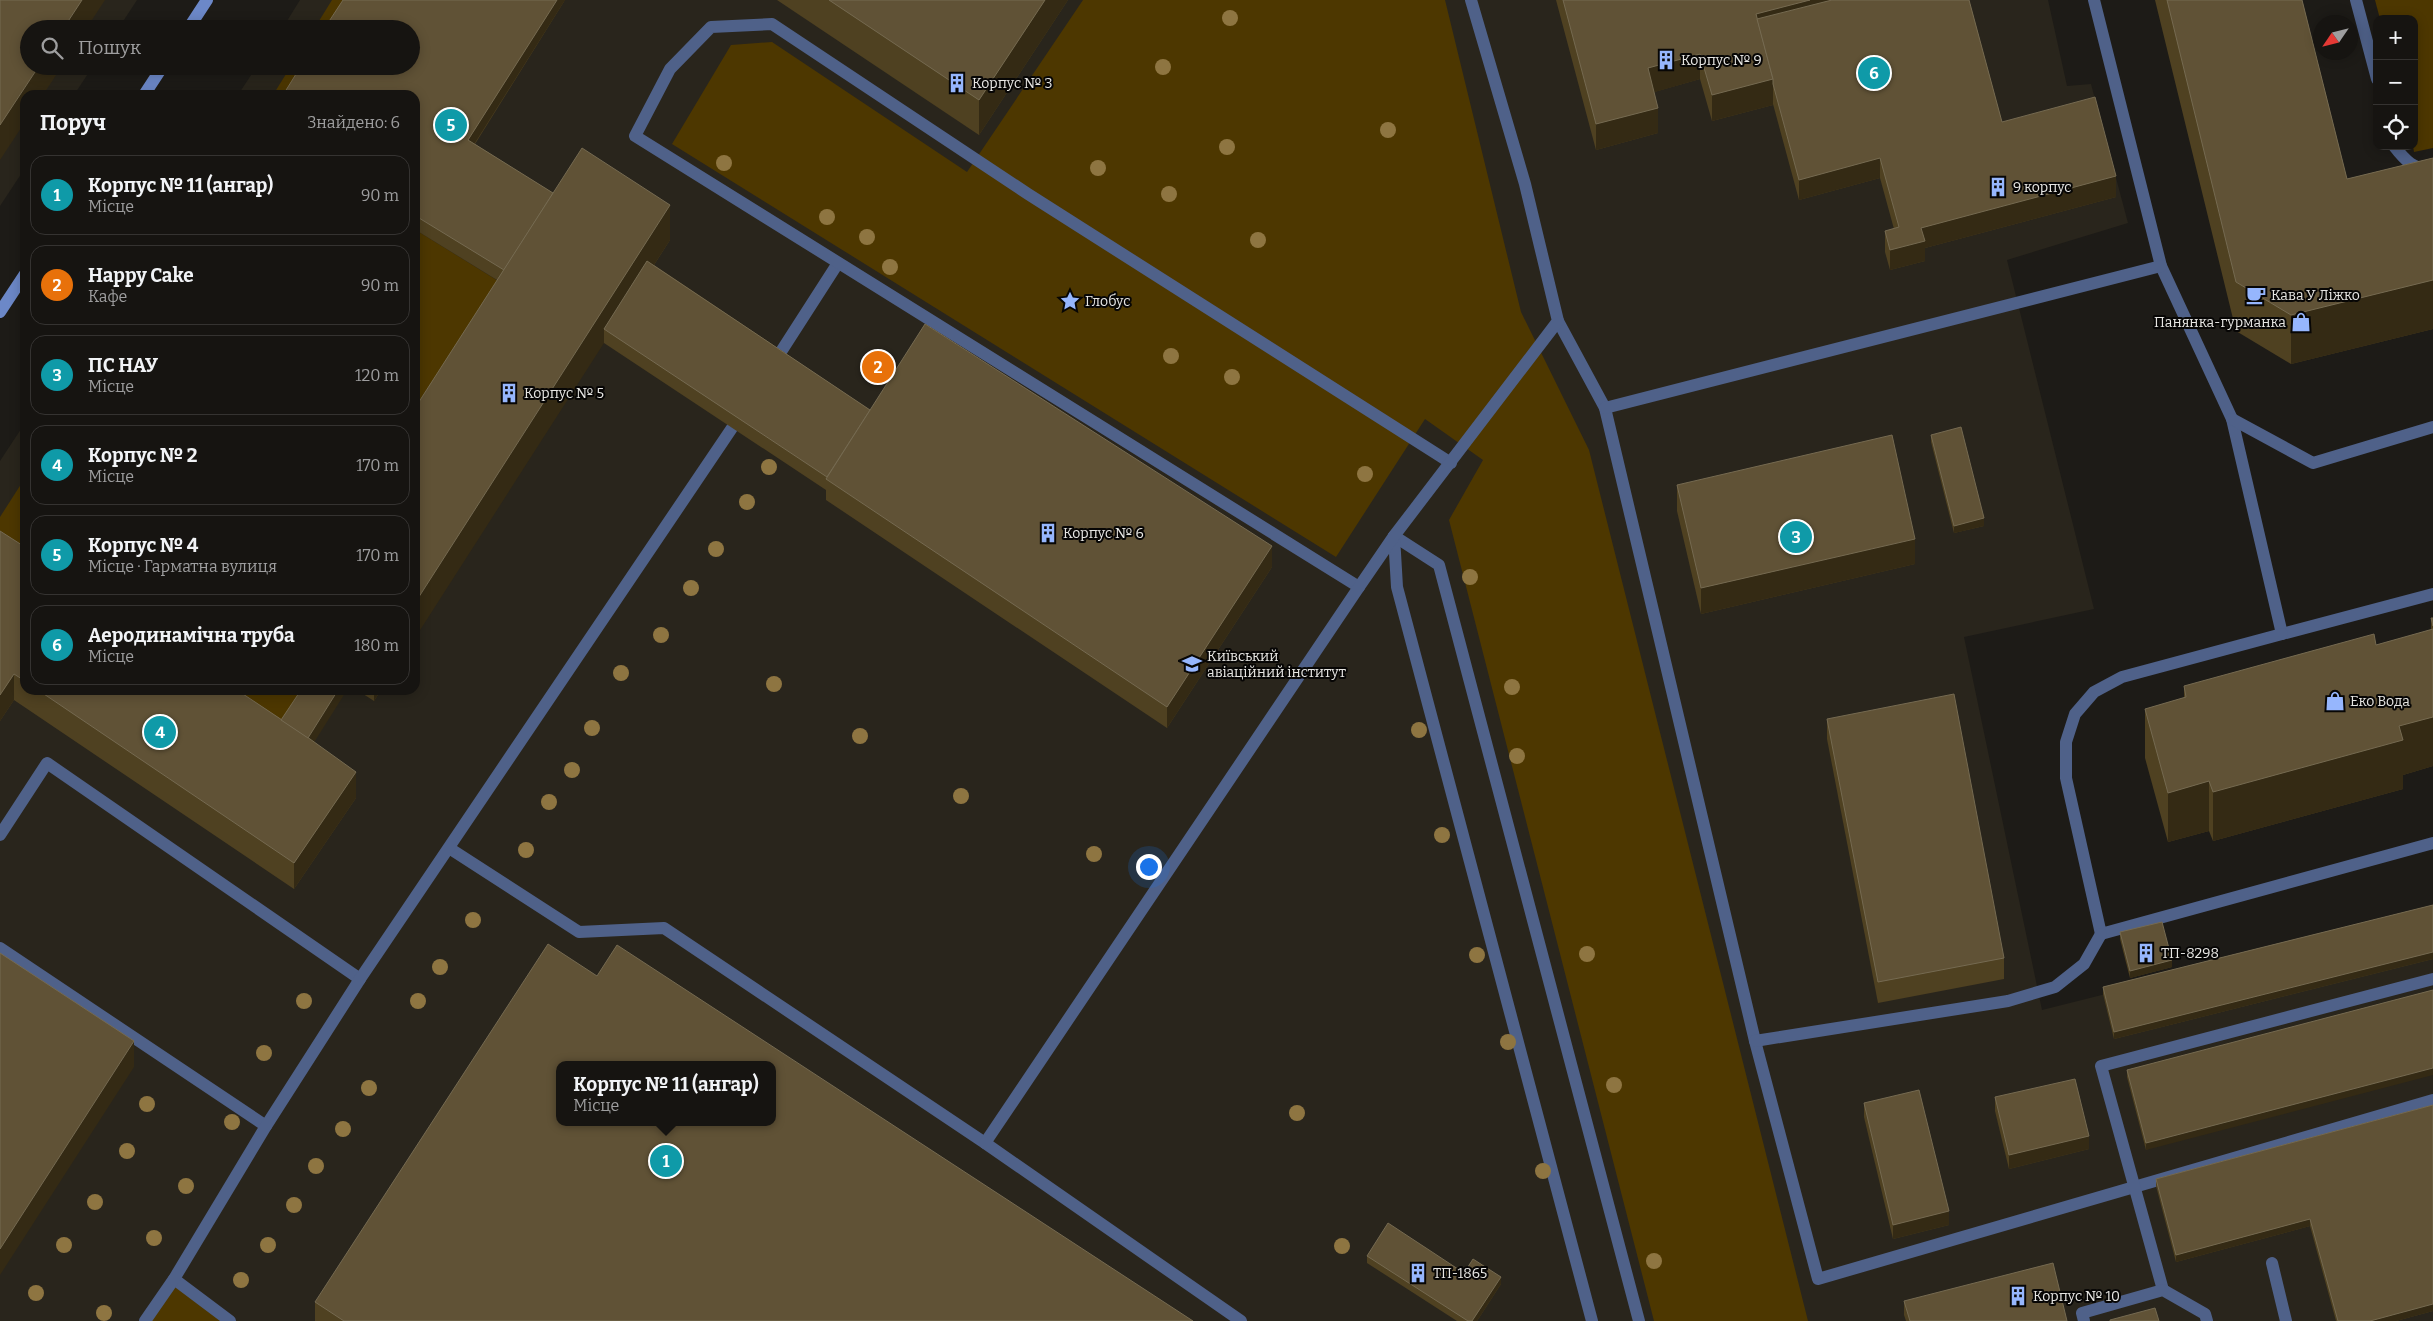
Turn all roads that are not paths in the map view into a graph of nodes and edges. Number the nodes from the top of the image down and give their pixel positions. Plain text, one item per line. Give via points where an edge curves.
1 (207, 0) edge
2 (1471, 0) edge
3 (2094, 0) edge
4 (2356, 0) edge
5 (194, 20) edge
6 (2373, 64) edge
7 (157, 75) edge
8 (147, 90) edge
9 (2397, 150) edge
10 (2433, 168) edge
11 (838, 263) junction
12 (2161, 266) junction
13 (20, 282) edge
14 (0, 312) edge
15 (1558, 321) junction
16 (775, 361) edge
17 (1605, 408) junction
18 (2232, 418) junction
19 (732, 428) edge
20 (2433, 428) edge
21 (1451, 463) junction
22 (1394, 536) junction
23 (1359, 587) junction
24 (2433, 594) edge
25 (2282, 634) junction
26 (0, 835) edge
27 (2433, 842) edge
28 (448, 848) junction
29 (2101, 934) junction
30 (0, 948) edge
31 (360, 979) junction
32 (2433, 979) edge
33 (1755, 1041) junction
34 (2433, 1100) edge
35 (266, 1126) junction
36 (985, 1143) junction
37 (2135, 1185) junction
38 (2272, 1263) dead end
39 (174, 1279) junction
40 (2163, 1290) junction
41 (146, 1321) edge
42 (230, 1321) edge
43 (1241, 1321) edge
44 (1592, 1321) edge
45 (1638, 1321) edge
46 (2084, 1321) edge
47 (2207, 1321) edge
48 (2286, 1321) edge

1 - 5 main road
2 - 15 lane via 1525,184
3 - 12 lane
4 - 6 lane
7 - 8 main road
9 - 10 lane via 2407,162 2425,170
11 - 16 lane
11 - 21 lane via 635,136 670,69 711,27 772,24 1028,194
11 - 23 lane
12 - 17 lane
12 - 18 lane
13 - 14 main road
15 - 17 lane
15 - 21 lane
17 - 33 lane
18 - 20 lane via 2313,463
18 - 25 lane
19 - 28 lane
21 - 22 lane
22 - 23 lane
22 - 44 lane via 1396,586
22 - 45 lane via 1439,565
23 - 36 lane
24 - 25 lane
25 - 29 lane via 2122,677 2094,692 2074,714 2066,742 2066,778
26 - 31 lane via 47,763
27 - 29 lane
28 - 31 lane
28 - 36 lane via 579,932 664,928
29 - 33 lane via 2084,964 2055,987 2008,1001
30 - 35 lane
31 - 35 lane
32 - 37 lane via 2101,1066
33 - 37 lane via 1818,1279
34 - 37 lane
35 - 39 lane
36 - 43 lane
37 - 40 lane
38 - 48 lane
39 - 41 lane
39 - 42 lane
40 - 46 lane via 2082,1313
40 - 47 lane via 2205,1314

